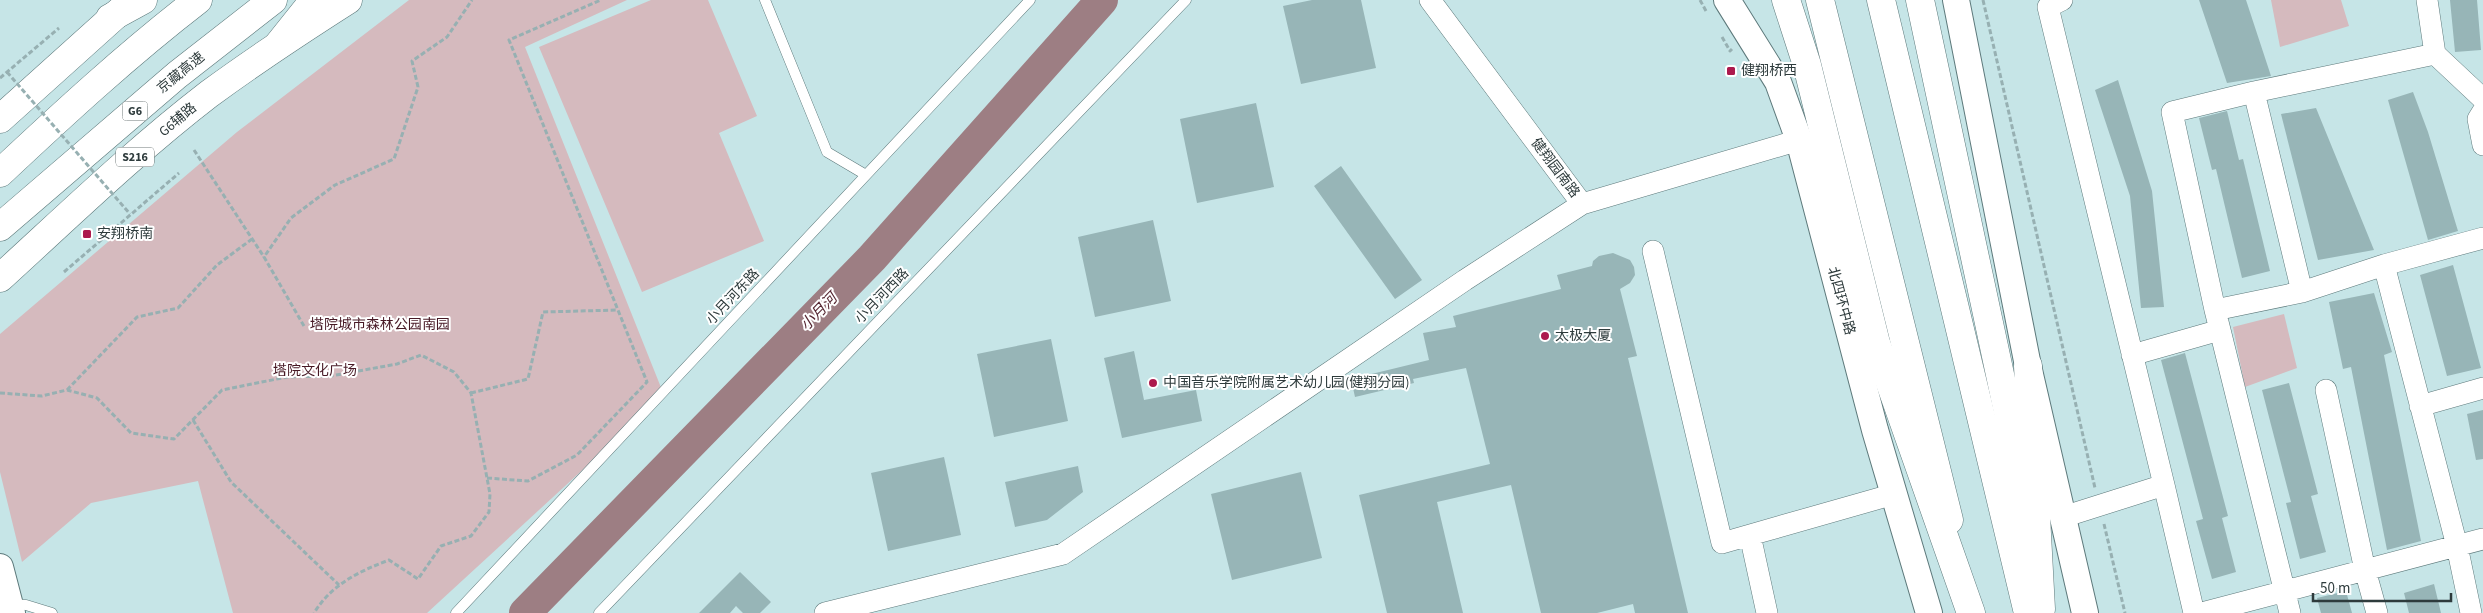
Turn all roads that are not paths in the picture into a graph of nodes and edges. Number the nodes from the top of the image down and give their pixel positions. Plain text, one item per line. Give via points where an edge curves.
1 (132, 0) edge
2 (143, 0) edge
3 (198, 0) edge
4 (273, 0) edge
5 (314, 0) edge
6 (348, 0) edge
7 (765, 0) edge
8 (1030, 0) edge
9 (1186, 0) edge
10 (1430, 0) edge
11 (1727, 0) edge
12 (1786, 0) edge
13 (1820, 0) edge
14 (1881, 0) edge
15 (1920, 0) edge
16 (1956, 0) edge
17 (2062, 0) edge
18 (2427, 0) edge
19 (110, 18) junction
20 (278, 46) junction
21 (2435, 54) junction
22 (2254, 92) junction
23 (2483, 99) edge
24 (2483, 111) edge
25 (0, 119) edge
26 (1799, 140) junction
27 (2483, 145) edge
28 (0, 173) edge
29 (866, 175) junction
30 (1582, 204) junction
31 (0, 227) edge
32 (2483, 238) edge
33 (1653, 251) dead end
34 (2384, 265) junction
35 (0, 278) edge
36 (2302, 292) junction
37 (2217, 320) junction
38 (2132, 355) junction
39 (2028, 366) junction
40 (2483, 388) edge
41 (2326, 390) dead end
42 (2420, 406) junction
43 (2164, 485) junction
44 (1894, 494) junction
45 (2063, 517) junction
46 (1750, 535) junction
47 (2483, 539) edge
48 (2457, 546) junction
49 (2014, 552) junction
50 (0, 567) edge
51 (2365, 570) junction
52 (2285, 591) junction
53 (10, 609) edge
54 (52, 613) edge
55 (456, 613) edge
56 (599, 613) edge
57 (825, 613) edge
58 (1767, 613) edge
59 (1929, 613) edge
60 (1972, 613) edge
61 (2028, 613) edge
62 (2041, 613) edge
63 (2085, 613) edge
64 (2194, 613) edge
65 (2202, 613) edge
66 (2290, 613) edge
67 (2377, 613) edge
68 (2471, 613) edge

1 - 19 main road
2 - 19 main road
3 - 28 main road via 91,88
4 - 31 main road, 京藏高速 / G6 via 177,75
5 - 20 main road
6 - 20 main road, G6辅路 / S216
7 - 29 lane via 826,152
8 - 29 lane, 小月河东路
9 - 56 lane, 小月河西路
10 - 30 street, 健翔园南路
11 - 26 street, 北四环中路 via 1778,82
12 - 60 main road via 1807,66 1876,342
13 - 60 main road
14 - 49 main road
15 - 49 main road via 2008,412
16 - 39 street
17 - 38 street via 2048,7
18 - 21 street
19 - 25 main road
20 - 35 main road, G6辅路 / S216 via 208,95 123,166
21 - 22 street
21 - 23 street
22 - 36 street
22 - 37 street via 2172,112
24 - 27 street via 2478,119
26 - 30 street, 健翔园南路
26 - 44 street, 北四环中路
29 - 55 lane, 小月河东路
30 - 57 street via 1063,554
32 - 34 street
33 - 46 street via 1722,543
34 - 36 street
34 - 42 street
36 - 37 street
37 - 38 street
37 - 52 street
38 - 43 street
39 - 45 street
39 - 62 main road
40 - 42 street
41 - 51 street
42 - 48 street
43 - 45 street
43 - 64 street
44 - 46 street
44 - 59 street, 北四环中路
45 - 63 street
46 - 58 street
47 - 48 street
48 - 51 street
48 - 68 street
49 - 61 main road
50 - 53 street
51 - 52 street
51 - 67 street
52 - 65 street
52 - 66 street
53 - 54 lane via 26,605

